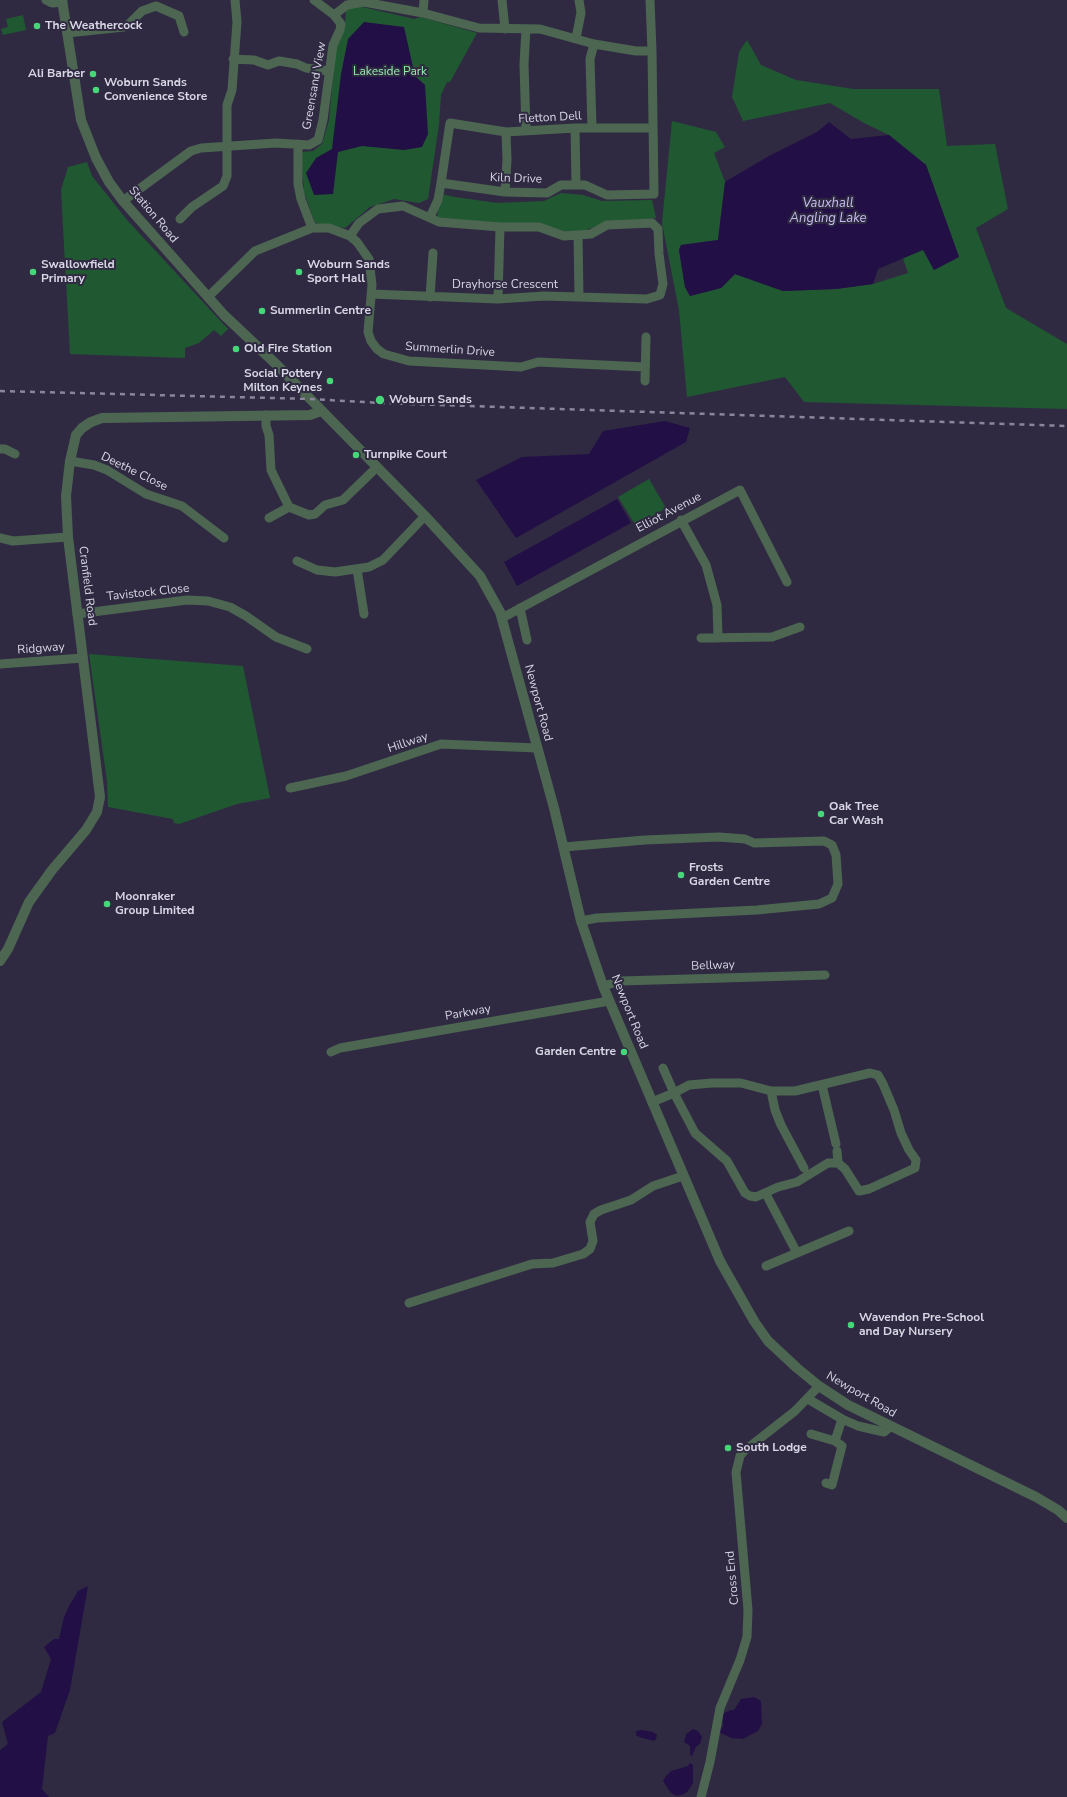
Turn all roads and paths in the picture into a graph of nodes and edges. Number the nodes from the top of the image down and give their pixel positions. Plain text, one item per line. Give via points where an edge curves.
1 (46, 0) edge
2 (235, 0) edge
3 (314, 0) edge
4 (424, 0) edge
5 (502, 0) edge
6 (578, 0) edge
7 (650, 0) edge
8 (62, 1) edge
9 (364, 1) edge
10 (423, 13) junction
11 (334, 15) junction
12 (505, 28) junction
13 (526, 29) junction
14 (184, 32) dead end
15 (67, 33) junction
16 (576, 38) junction
17 (594, 44) junction
18 (652, 51) junction
19 (233, 59) junction
20 (329, 71) junction
21 (575, 128) junction
22 (592, 128) junction
23 (653, 128) junction
24 (526, 130) junction
25 (506, 132) junction
26 (298, 144) junction
27 (228, 146) junction
28 (441, 184) junction
29 (576, 185) junction
30 (505, 192) junction
31 (123, 201) junction
32 (430, 217) junction
33 (180, 219) dead end
34 (500, 227) junction
35 (312, 228) junction
36 (578, 235) junction
37 (350, 236) junction
38 (433, 253) dead end
39 (371, 294) junction
40 (208, 297) junction
41 (430, 297) junction
42 (579, 297) junction
43 (498, 299) junction
44 (646, 337) dead end
45 (645, 367) junction
46 (645, 381) dead end
47 (310, 399) joint
48 (321, 411) junction
49 (266, 415) junction
50 (0, 449) edge
51 (15, 454) dead end
52 (70, 461) junction
53 (377, 467) junction
54 (289, 507) junction
55 (425, 516) junction
56 (269, 518) dead end
57 (681, 520) junction
58 (68, 537) junction
59 (0, 538) edge
60 (224, 538) dead end
61 (297, 560) dead end
62 (357, 569) junction
63 (787, 582) dead end
64 (520, 608) junction
65 (77, 614) junction
66 (364, 614) dead end
67 (502, 618) junction
68 (800, 627) dead end
69 (701, 638) dead end
70 (718, 638) junction
71 (528, 640) dead end
72 (307, 649) dead end
73 (83, 658) junction
74 (0, 664) edge
75 (537, 748) junction
76 (290, 788) dead end
77 (564, 847) junction
78 (581, 921) junction
79 (0, 961) edge
80 (825, 975) dead end
81 (603, 986) junction
82 (609, 1001) junction
83 (331, 1052) dead end
84 (663, 1068) dead end
85 (822, 1085) junction
86 (771, 1091) junction
87 (674, 1093) junction
88 (652, 1103) junction
89 (838, 1163) junction
90 (804, 1168) dead end
91 (683, 1176) junction
92 (766, 1194) junction
93 (849, 1231) dead end
94 (796, 1253) junction
95 (766, 1266) dead end
96 (409, 1303) dead end
97 (819, 1386) junction
98 (808, 1399) junction
99 (842, 1419) junction
100 (890, 1427) junction
101 (811, 1434) dead end
102 (835, 1441) junction
103 (826, 1483) dead end
104 (1067, 1518) edge
105 (701, 1797) edge

1 - 8 street via 52,3
2 - 19 street via 237,22
3 - 11 street
4 - 10 street
5 - 12 street
6 - 16 street via 581,13
7 - 18 street
8 - 15 street, Station Road
9 - 10 street
9 - 11 street via 347,5
10 - 12 street via 479,28
11 - 20 street, Greensand View via 341,24 333,45
12 - 13 street
13 - 16 street via 540,29
13 - 24 street
14 - 15 street via 179,16 156,6 142,11 124,27
15 - 31 street, Station Road via 81,120 96,158
16 - 17 street
17 - 18 street
17 - 22 street via 590,59
18 - 23 street
19 - 20 street via 254,60 268,65 285,62
19 - 27 street via 232,90 226,105
20 - 26 street, Greensand View via 318,140 309,145
21 - 22 street, Fletton Dell
21 - 24 street, Fletton Dell
21 - 29 street
22 - 23 street, Fletton Dell
23 - 29 street, Kiln Drive via 654,194 607,195 585,185
24 - 25 street, Fletton Dell
25 - 28 street, Fletton Dell via 450,123
25 - 30 street
26 - 27 street, Greensand View
26 - 35 street via 298,184
27 - 31 street, Greensand View via 191,151
27 - 33 street via 227,176 223,186 192,207
28 - 30 street, Kiln Drive
28 - 32 street via 438,200
29 - 30 street, Kiln Drive via 561,185 547,193
31 - 40 street, Station Road
32 - 34 street, Drayhorse Crescent via 439,222
32 - 37 street, Drayhorse Crescent via 403,206 378,209 359,223
34 - 36 street, Drayhorse Crescent via 539,227 564,236
34 - 43 street
35 - 37 street, Summerlin Drive via 329,228
35 - 40 street, Summerlin Drive via 255,251
36 - 42 street
36 - 42 street, Drayhorse Crescent via 591,234 607,225 652,224 658,229 663,284 660,295 647,299
37 - 39 street, Summerlin Drive via 369,259
38 - 41 street
39 - 41 street, Drayhorse Crescent
39 - 45 street, Summerlin Drive via 368,332 371,341 377,349 394,358 409,361 521,366 538,362
40 - 47 street, Station Road
41 - 43 street, Drayhorse Crescent
42 - 43 street, Drayhorse Crescent
44 - 45 street
45 - 46 street
47 - 48 street, Newport Road
48 - 49 street, Cranfield Road via 310,415
48 - 53 street, Newport Road
49 - 52 street, Cranfield Road via 102,418 90,422 76,436
49 - 54 street via 271,470
50 - 51 street
52 - 58 street, Cranfield Road via 66,496
52 - 60 street, Deethe Close via 107,470 146,494 182,506
53 - 54 street via 343,500 325,505 315,514 309,515
53 - 55 street, Newport Road
54 - 56 street
55 - 62 street via 383,560 369,567
55 - 67 street, Newport Road via 480,576
57 - 63 street, Elliot Avenue via 740,490
57 - 64 street, Elliot Avenue
57 - 70 street via 706,565 717,605
58 - 59 street via 13,541
58 - 65 street, Cranfield Road
61 - 62 street via 317,570 335,572
62 - 66 street
64 - 67 street, Elliot Avenue
64 - 71 street
65 - 72 street, Tavistock Close via 187,600 208,601 230,607 276,637
65 - 73 street, Cranfield Road
67 - 75 street, Newport Road
68 - 70 street via 772,637
69 - 70 street
73 - 74 street, Ridgway
73 - 79 street, Cranfield Road via 100,790 99,805 86,830 33,896
75 - 76 street, Hillway via 441,744 346,776
75 - 77 street, Newport Road
77 - 78 street, Newport Road
77 - 78 street via 719,837 744,839 754,843 824,842 832,845 836,855 838,884 832,898 818,904
78 - 81 street, Newport Road
80 - 81 street, Bellway via 621,980
81 - 82 street, Newport Road
82 - 83 street, Parkway via 340,1048
82 - 88 street, Newport Road
84 - 87 street
85 - 86 street via 795,1091
85 - 89 street
85 - 89 street via 870,1073 878,1075 906,1145 916,1160 914,1168 869,1190 859,1191
86 - 87 street via 741,1083 712,1083 689,1085
86 - 90 street via 781,1125
87 - 88 street
87 - 92 street via 695,1133 728,1161 747,1194 754,1197
88 - 91 street, Newport Road
89 - 92 street via 828,1162 797,1182 778,1187
91 - 96 street via 653,1186 630,1200 594,1214 590,1222 593,1241 590,1249 583,1254 553,1263 532,1264
91 - 97 street, Newport Road via 720,1261 754,1321 783,1356
92 - 94 street
93 - 94 street
94 - 95 street
97 - 98 street, Cross End
97 - 100 street, Newport Road
98 - 99 street
98 - 105 street, Cross End via 740,1456 736,1472 748,1610 747,1637 720,1708
99 - 100 street via 884,1432
99 - 102 street
100 - 104 street, Newport Road via 1036,1497
101 - 102 street
102 - 103 street via 842,1446 832,1485

